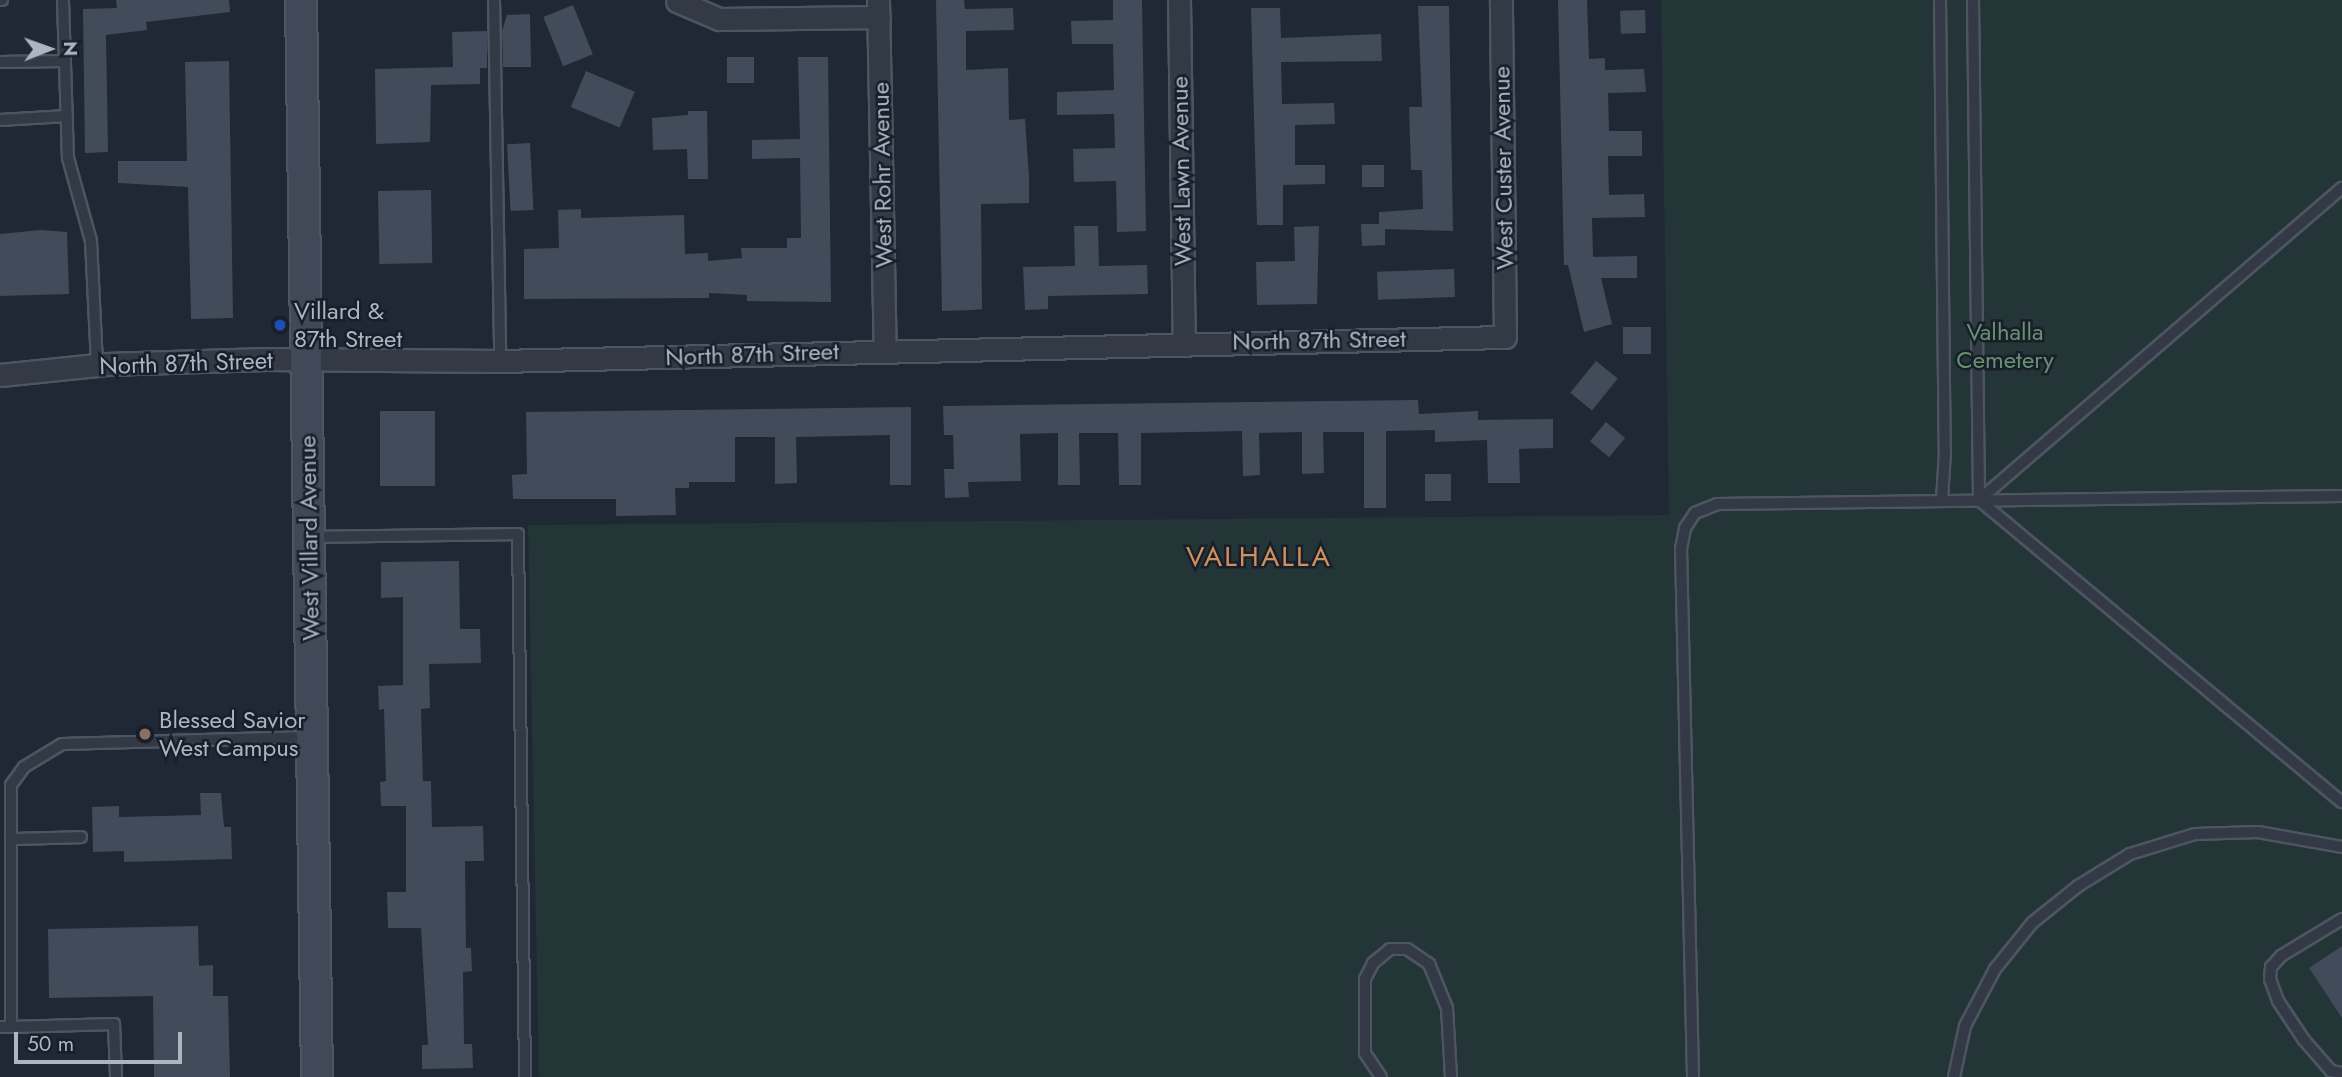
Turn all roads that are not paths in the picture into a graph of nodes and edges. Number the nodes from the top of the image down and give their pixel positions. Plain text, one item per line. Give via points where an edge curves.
1 (63, 0) edge
2 (301, 0) edge
3 (494, 0) edge
4 (1179, 0) edge
5 (1500, 0) edge
6 (1940, 0) edge
7 (1973, 0) edge
8 (677, 1) edge
9 (878, 9) edge
10 (65, 61) junction
11 (0, 62) edge
12 (66, 116) junction
13 (0, 120) edge
14 (2342, 188) edge
15 (1505, 337) joint
16 (1184, 343) junction
17 (885, 350) junction
18 (306, 359) junction
19 (500, 361) junction
20 (97, 365) junction
21 (0, 375) edge
22 (2342, 496) edge
23 (1942, 500) junction
24 (1979, 500) junction
25 (309, 537) junction
26 (312, 737) junction
27 (2342, 802) edge
28 (81, 837) dead end
29 (11, 839) junction
30 (2342, 848) edge
31 (2342, 919) edge
32 (6, 1027) edge
33 (2342, 1073) edge
34 (116, 1077) edge
35 (317, 1077) edge
36 (525, 1077) edge
37 (1381, 1077) edge
38 (1451, 1077) edge
39 (1693, 1077) edge
40 (1954, 1077) edge

1 - 10 lane
2 - 18 street, West Villard Avenue
3 - 19 lane
4 - 16 street, West Lawn Avenue
5 - 15 street, West Custer Avenue
6 - 23 lane
7 - 24 lane
8 - 9 street via 719,19
9 - 17 street, West Rohr Avenue
10 - 11 lane
10 - 12 lane
12 - 13 lane
12 - 20 lane via 68,158 91,241
14 - 24 lane
15 - 16 street, North 87th Street
16 - 17 street, North 87th Street
17 - 19 street, North 87th Street
18 - 19 street, North 87th Street
18 - 20 street, North 87th Street
18 - 25 street, West Villard Avenue
20 - 21 street, North 87th Street
22 - 24 lane
23 - 24 lane
23 - 39 lane via 1717,504 1695,513 1685,528 1681,549
24 - 27 lane
25 - 26 street, West Villard Avenue
25 - 36 lane via 518,534
26 - 29 lane via 62,744 43,751 11,785
26 - 35 street, West Villard Avenue
28 - 29 lane
29 - 32 lane
30 - 40 lane via 2258,832 2195,834 2130,854 2078,886 2032,923 1995,970 1965,1026
31 - 33 lane via 2281,956 2271,967 2270,979 2278,1001 2304,1040 2331,1071
32 - 34 lane via 114,1024
37 - 38 lane via 1365,1053 1365,979 1373,962 1390,949 1407,949 1429,964 1447,1008

